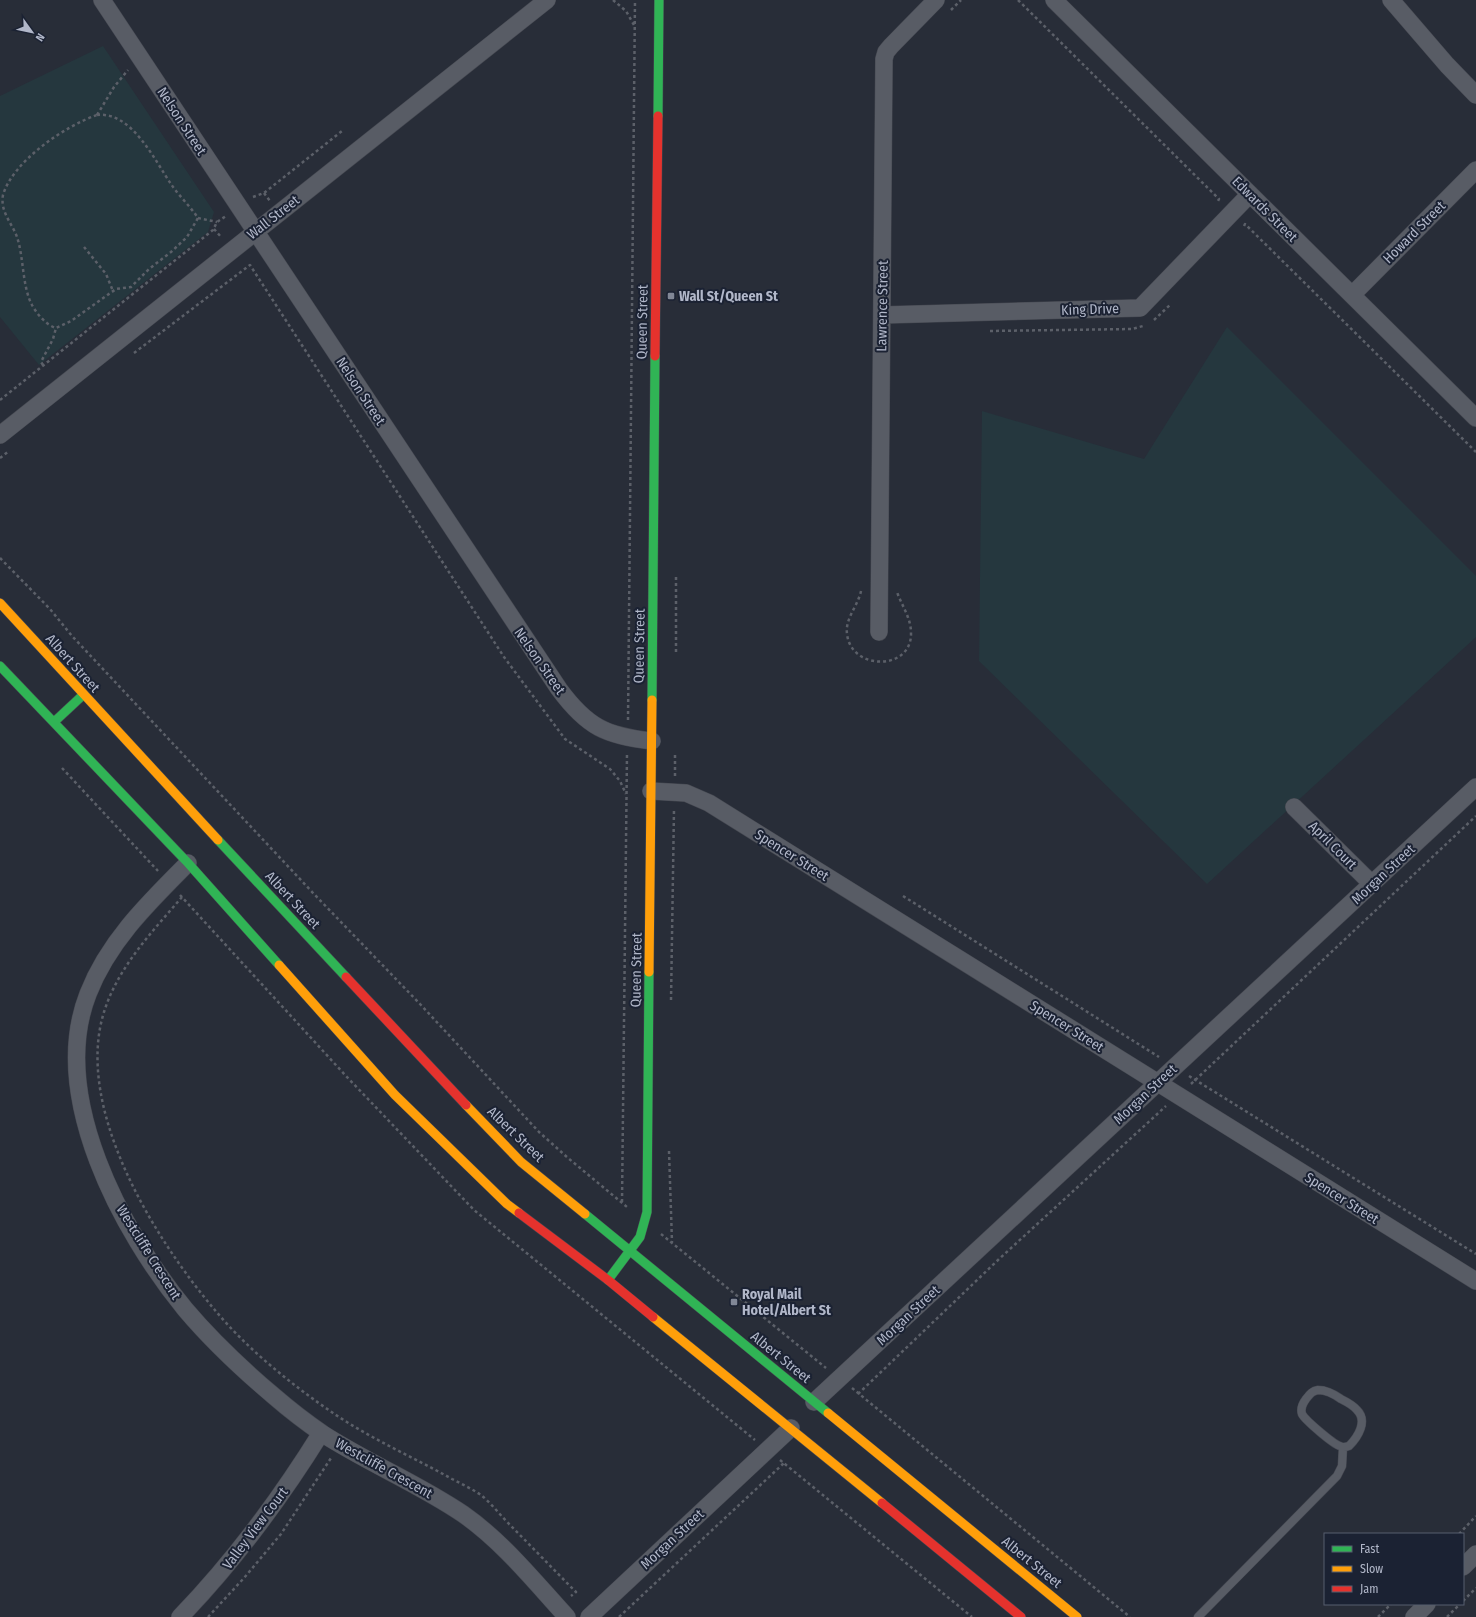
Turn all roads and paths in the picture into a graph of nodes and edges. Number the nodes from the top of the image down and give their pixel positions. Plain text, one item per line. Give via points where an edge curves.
1 (102, 0) edge
2 (547, 0) edge
3 (613, 0) edge
4 (635, 0) edge
5 (659, 0) edge
6 (936, 0) edge
7 (961, 0) edge
8 (1018, 0) edge
9 (1054, 0) edge
10 (1391, 0) edge
11 (950, 11) dead end
12 (634, 26) junction
13 (141, 60) junction
14 (1476, 95) edge
15 (97, 115) junction
16 (342, 131) dead end
17 (1476, 170) edge
18 (1250, 194) junction
19 (1214, 205) dead end
20 (238, 207) junction
21 (198, 218) junction
22 (217, 222) junction
23 (1245, 224) dead end
24 (254, 232) junction
25 (84, 247) dead end
26 (113, 292) junction
27 (1352, 294) junction
28 (882, 315) junction
29 (56, 328) junction
30 (131, 355) dead end
31 (43, 365) junction
32 (0, 400) edge
33 (1476, 418) edge
34 (0, 435) edge
35 (12, 448) dead end
36 (1476, 452) edge
37 (0, 458) edge
38 (0, 558) edge
39 (676, 575) dead end
40 (861, 589) dead end
41 (0, 603) edge
42 (878, 632) dead end
43 (676, 652) dead end
44 (865, 660) dead end
45 (0, 666) edge
46 (83, 695) junction
47 (54, 722) junction
48 (627, 738) junction
49 (652, 741) junction
50 (675, 752) dead end
51 (62, 768) dead end
52 (1476, 786) edge
53 (651, 791) junction
54 (674, 792) junction
55 (626, 795) junction
56 (1294, 807) dead end
57 (1476, 816) edge
58 (188, 863) junction
59 (169, 882) junction
60 (1372, 884) junction
61 (902, 896) dead end
62 (182, 897) junction
63 (670, 1006) dead end
64 (1175, 1067) junction
65 (1195, 1080) junction
66 (1158, 1083) junction
67 (1178, 1096) junction
68 (669, 1148) dead end
69 (622, 1203) junction
70 (645, 1222) junction
71 (672, 1242) junction
72 (630, 1251) junction
73 (1476, 1254) edge
74 (608, 1280) junction
75 (1476, 1281) edge
76 (840, 1378) junction
77 (858, 1394) junction
78 (814, 1402) junction
79 (332, 1413) dead end
80 (791, 1428) junction
81 (321, 1433) junction
82 (340, 1444) junction
83 (1343, 1447) junction
84 (768, 1451) junction
85 (784, 1463) junction
86 (1476, 1516) edge
87 (1460, 1533) edge
88 (1476, 1554) edge
89 (1464, 1566) edge
90 (1476, 1588) edge
91 (1464, 1600) edge
92 (1390, 1605) edge
93 (1426, 1605) edge
94 (1459, 1605) edge
95 (180, 1617) edge
96 (208, 1617) edge
97 (567, 1617) edge
98 (589, 1617) edge
99 (619, 1617) edge
100 (972, 1617) edge
101 (1021, 1617) edge
102 (1077, 1617) edge
103 (1130, 1617) edge
104 (1198, 1617) edge
105 (1378, 1617) edge
106 (1414, 1617) edge
107 (1447, 1617) edge

1 - 13 street, Nelson Street
2 - 24 street, Wall Street
3 - 12 path via 626,12
4 - 12 path
5 - 49 main road, Queen Street
6 - 28 street, Lawrence Street via 891,46 885,56
7 - 11 path
8 - 19 path via 1219,200
9 - 18 street, Edwards Street
10 - 14 street
12 - 48 path
13 - 15 path via 123,75
13 - 20 street, Nelson Street
15 - 21 path via 106,115 118,120 139,138
15 - 29 path via 65,130 42,146 19,169 2,197 2,208 18,241 31,301 45,320
16 - 20 path via 264,193 250,198
17 - 27 street, Howard Street
18 - 27 street, Edwards Street
18 - 28 street, King Drive via 1140,308
20 - 22 path
20 - 24 street, Nelson Street
21 - 22 path
21 - 26 path via 190,233 178,246 131,287 118,288
22 - 31 path via 213,230
23 - 36 path
24 - 34 street, Wall Street
24 - 48 street, Nelson Street via 558,689 574,708 593,724
25 - 26 path via 106,274
26 - 29 path via 71,321
27 - 33 street, Edwards Street
28 - 42 street, Lawrence Street
29 - 31 path via 41,362
30 - 55 path via 250,265 504,656 565,739 610,769 620,780
31 - 32 path
35 - 37 path
38 - 69 path via 539,1132
39 - 43 path
40 - 44 path via 849,618 847,634 852,647
41 - 46 main road, Albert Street
45 - 47 main road
46 - 47 main road
46 - 72 main road, Albert Street via 521,1162
47 - 58 main road
48 - 49 street, Nelson Street
48 - 55 path
49 - 53 main road, Queen Street
50 - 54 path
51 - 59 path
52 - 60 street, Morgan Street
53 - 54 street, Spencer Street
53 - 70 main road, Queen Street
54 - 63 path
54 - 66 street, Spencer Street via 692,795 714,806
55 - 69 path
56 - 60 street, April Court
57 - 65 path
58 - 59 street, Westcliffe Crescent
58 - 74 main road via 395,1095 455,1155 507,1204
59 - 62 path
59 - 81 street, Westcliffe Crescent via 115,943 88,994 79,1028 77,1056 77,1077 84,1120 106,1180 168,1287 200,1327 232,1359
60 - 64 street, Morgan Street
61 - 64 path
62 - 79 path via 129,960 104,1013 99,1065 100,1092 105,1114 121,1162 137,1193 173,1255 198,1289 229,1325 283,1376
62 - 84 path via 346,1076 474,1210
64 - 65 path
64 - 66 street, Morgan Street
65 - 67 path
65 - 73 path
66 - 67 street, Spencer Street
66 - 76 street, Morgan Street
67 - 75 street, Spencer Street
67 - 77 path via 998,1260
68 - 71 path
69 - 70 path
70 - 71 path
70 - 72 main road, Queen Street via 640,1237
71 - 76 path
72 - 74 main road, Queen Street
72 - 78 main road, Albert Street
74 - 80 main road
76 - 77 path
76 - 78 street, Morgan Street
77 - 103 path
78 - 102 main road, Albert Street
80 - 84 street, Morgan Street
80 - 101 main road
81 - 82 street, Westcliffe Crescent
81 - 95 street, Valley View Court via 250,1537
82 - 96 path via 281,1534
82 - 97 street, Westcliffe Crescent via 433,1495 471,1520 508,1553
83 - 83 lane via 1331,1441 1302,1414 1302,1405 1314,1391 1328,1392 1353,1406 1360,1414 1362,1422 1358,1435 1350,1445
83 - 104 lane via 1342,1466 1337,1476
84 - 85 path
84 - 98 street, Morgan Street
85 - 99 path
85 - 100 path
86 - 87 path
88 - 89 street
90 - 91 path
92 - 105 path
93 - 106 street
94 - 107 path

